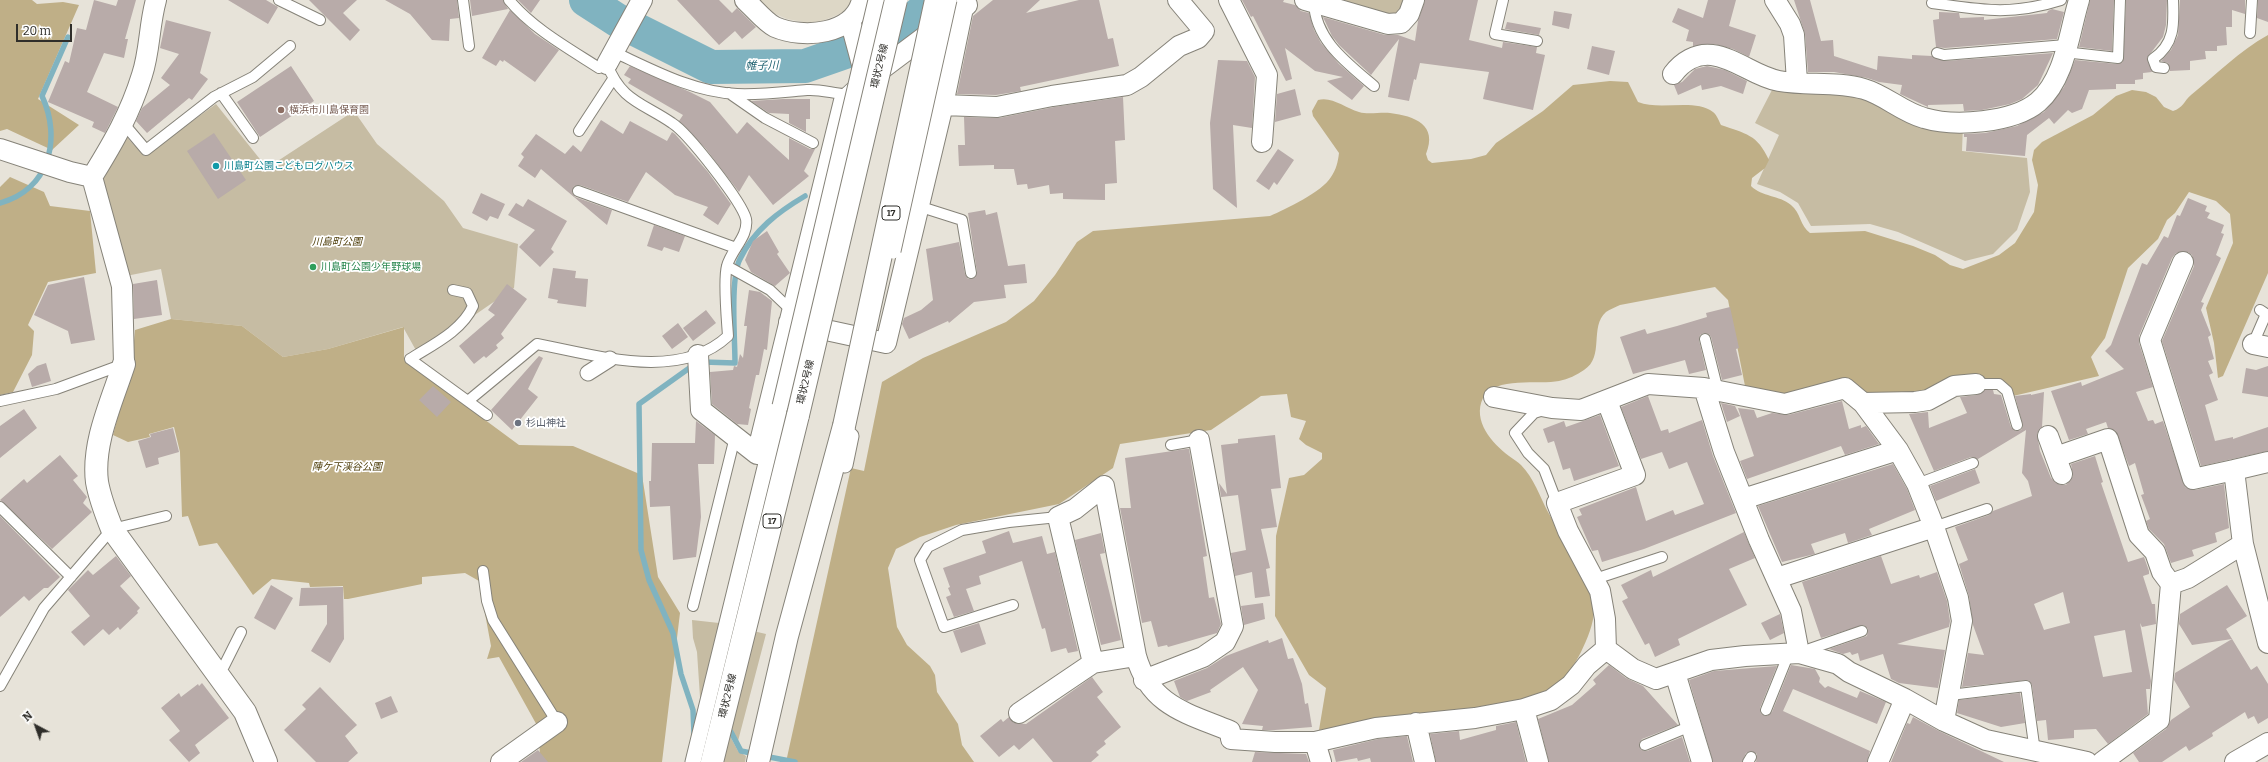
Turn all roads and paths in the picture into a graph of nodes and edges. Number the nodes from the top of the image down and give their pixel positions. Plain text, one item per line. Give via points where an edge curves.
1 (156, 0) edge
2 (278, 0) edge
3 (463, 0) edge
4 (509, 0) edge
5 (745, 0) edge
6 (876, 0) edge
7 (883, 0) edge
8 (896, 0) edge
9 (936, 0) edge
10 (1230, 0) edge
11 (1414, 0) edge
12 (1503, 0) edge
13 (1775, 0) edge
14 (2061, 0) edge
15 (2079, 0) edge
16 (2120, 0) edge
17 (2173, 0) edge
18 (2252, 0) edge
19 (1310, 1) edge
20 (640, 2) edge
21 (962, 3) edge
22 (1187, 3) edge
23 (1932, 3) dead end
24 (856, 14) edge
25 (320, 20) dead end
26 (2250, 32) dead end
27 (1537, 41) dead end
28 (290, 46) dead end
29 (469, 46) dead end
30 (2065, 48) junction
31 (1937, 53) dead end
32 (612, 60) junction
33 (2164, 68) dead end
34 (865, 74) junction
35 (1673, 74) dead end
36 (1797, 82) junction
37 (1374, 86) dead end
38 (729, 93) junction
39 (221, 94) junction
40 (848, 97) junction
41 (943, 105) junction
42 (124, 124) junction
43 (579, 131) dead end
44 (253, 138) dead end
45 (1262, 142) dead end
46 (813, 143) dead end
47 (0, 149) edge
48 (92, 177) junction
49 (578, 191) dead end
50 (918, 206) junction
51 (736, 248) junction
52 (2183, 262) dead end
53 (730, 269) junction
54 (971, 273) dead end
55 (453, 290) dead end
56 (2260, 310) dead end
57 (791, 316) junction
58 (1705, 339) dead end
59 (2261, 345) edge
60 (610, 360) junction
61 (698, 361) junction
62 (124, 364) junction
63 (588, 373) dead end
64 (1976, 384) joint
65 (1711, 390) junction
66 (1494, 397) dead end
67 (0, 401) edge
68 (468, 401) junction
69 (1607, 401) junction
70 (1863, 403) junction
71 (1552, 408) junction
72 (789, 411) junction
73 (487, 415) dead end
74 (2017, 425) dead end
75 (848, 428) junction
76 (735, 436) junction
77 (2048, 436) dead end
78 (1199, 440) joint
79 (1171, 445) dead end
80 (1898, 450) junction
81 (2268, 462) edge
82 (1973, 463) dead end
83 (846, 465) dead end
84 (2234, 470) junction
85 (1917, 484) junction
86 (1743, 499) junction
87 (1557, 503) junction
88 (0, 507) edge
89 (1987, 509) dead end
90 (166, 516) dead end
91 (1058, 517) junction
92 (1934, 527) junction
93 (112, 529) junction
94 (2243, 544) junction
95 (1662, 557) dead end
96 (482, 571) dead end
97 (71, 577) junction
98 (1777, 578) junction
99 (1595, 579) junction
100 (2171, 584) junction
101 (1013, 605) dead end
102 (693, 606) dead end
103 (735, 625) junction
104 (1862, 631) dead end
105 (241, 632) dead end
106 (2268, 643) edge
107 (1606, 649) junction
108 (1794, 653) junction
109 (1136, 656) junction
110 (1092, 663) junction
111 (217, 673) junction
112 (1675, 673) junction
113 (1144, 680) junction
114 (0, 686) edge
115 (1950, 695) junction
116 (1905, 699) junction
117 (1524, 709) junction
118 (1766, 710) dead end
119 (1019, 713) dead end
120 (1944, 721) junction
121 (557, 722) joint
122 (1416, 723) junction
123 (1691, 726) junction
124 (1315, 742) junction
125 (2268, 743) edge
126 (1645, 745) dead end
127 (2035, 752) junction
128 (266, 762) edge
129 (501, 762) edge
130 (693, 762) edge
131 (712, 762) edge
132 (758, 762) edge
133 (1321, 762) edge
134 (1425, 762) edge
135 (1538, 762) edge
136 (1702, 762) edge
137 (1878, 762) edge
138 (2086, 762) edge
139 (2102, 762) edge
140 (2235, 762) edge

1 - 42 street via 143,74
2 - 25 lane
3 - 29 lane
4 - 32 lane via 517,10 564,46 599,68
5 - 24 street via 774,26 795,33 812,34 835,28
6 - 72 street, bridge
7 - 24 street
8 - 72 main road, 環状2号線 / 17, bridge
9 - 75 main road, 17, bridge
10 - 45 street via 1267,75
11 - 19 street via 1409,14 1401,23 1388,24
12 - 27 lane via 1494,34
13 - 36 street via 1794,35
14 - 23 lane via 2036,8 1996,12
15 - 30 street
16 - 30 lane via 2118,58
17 - 33 lane via 2174,24 2164,52 2153,58 2156,67
18 - 26 lane
19 - 37 lane via 1322,34 1337,54
20 - 32 street
21 - 34 street
21 - 41 street
21 - 75 street, bridge
22 - 41 street via 1204,31 1198,38 1179,46 1127,85 997,107
24 - 34 street, bridge
28 - 39 lane via 253,76
30 - 31 lane via 1944,55
30 - 36 street via 2054,83 2038,102 2022,113 1999,118 1940,121 1923,118 1865,90
32 - 38 lane via 689,84
32 - 43 lane
32 - 51 lane via 624,93 638,104 674,123 742,207 746,220 745,231
34 - 40 street
35 - 36 street via 1682,63 1694,57 1711,55 1779,81
38 - 40 lane via 774,94 809,90 844,94
38 - 46 lane via 765,118
39 - 42 lane via 146,150
39 - 44 lane
40 - 57 street via 844,101
41 - 50 street
42 - 48 street
47 - 48 street
48 - 62 street via 122,286
49 - 51 lane
50 - 54 lane via 962,220
50 - 57 street via 886,343
51 - 53 lane
52 - 84 street via 2150,340 2193,479
53 - 57 lane via 770,290
53 - 61 lane via 728,336
55 - 68 lane via 467,293 473,306 468,318 441,340 410,359
56 - 59 lane via 2266,314
57 - 76 street via 757,454
58 - 65 lane
60 - 61 lane
60 - 63 street
60 - 68 lane via 537,344
61 - 76 street via 701,410
62 - 67 lane via 56,389
62 - 93 main road via 98,449 97,481 102,504
64 - 70 street via 1954,386 1928,400
64 - 74 lane via 1999,384 2007,391
65 - 69 street via 1648,384 1617,394
65 - 70 street via 1785,404 1845,388
65 - 86 street via 1724,452
66 - 71 street
68 - 73 lane
69 - 71 street via 1581,410
69 - 87 street via 1636,475
70 - 80 street
71 - 87 lane via 1534,413 1515,433 1528,453 1544,468
72 - 103 main road, 環状2号線 / 17
75 - 83 street
75 - 132 main road, 17 via 787,636
76 - 102 lane
77 - 100 street via 2059,465 2108,439 2139,534 2155,552 2162,572
78 - 79 lane
78 - 113 street via 1233,626 1225,642 1202,657
80 - 85 street
80 - 86 street
81 - 84 street
82 - 85 lane
84 - 94 street
85 - 92 street
86 - 98 street
87 - 99 street via 1568,531
88 - 97 lane
89 - 92 lane
90 - 93 lane
91 - 101 lane via 962,530 928,547 920,560 944,626
91 - 109 street via 1075,509 1104,486
91 - 110 street
92 - 98 street
92 - 115 street via 1958,598 1962,622
93 - 97 lane
93 - 111 main road
94 - 100 street via 2188,578
94 - 106 street
95 - 99 lane
96 - 121 lane via 493,620
97 - 114 lane via 44,608
98 - 108 street via 1791,611
99 - 107 street via 1605,619
100 - 139 street via 2159,720
103 - 130 street
103 - 131 main road, 環状2号線 / 17
104 - 108 lane
105 - 111 lane via 224,666
107 - 112 street via 1633,669 1656,679
107 - 117 street via 1587,665 1571,685 1551,700
108 - 112 street via 1711,660
108 - 116 street via 1838,664
108 - 118 lane
109 - 110 street
109 - 113 street
110 - 119 street
111 - 128 main road via 245,712
112 - 123 street
113 - 124 street via 1172,707 1230,731 1231,739
115 - 120 street
115 - 127 lane via 2026,686
116 - 120 street
116 - 137 street
117 - 122 street via 1474,718
117 - 135 street
120 - 127 street via 1986,740
121 - 129 street
122 - 124 street via 1376,728
122 - 134 street
123 - 126 lane
123 - 136 street
124 - 133 street
125 - 140 street
127 - 138 street

